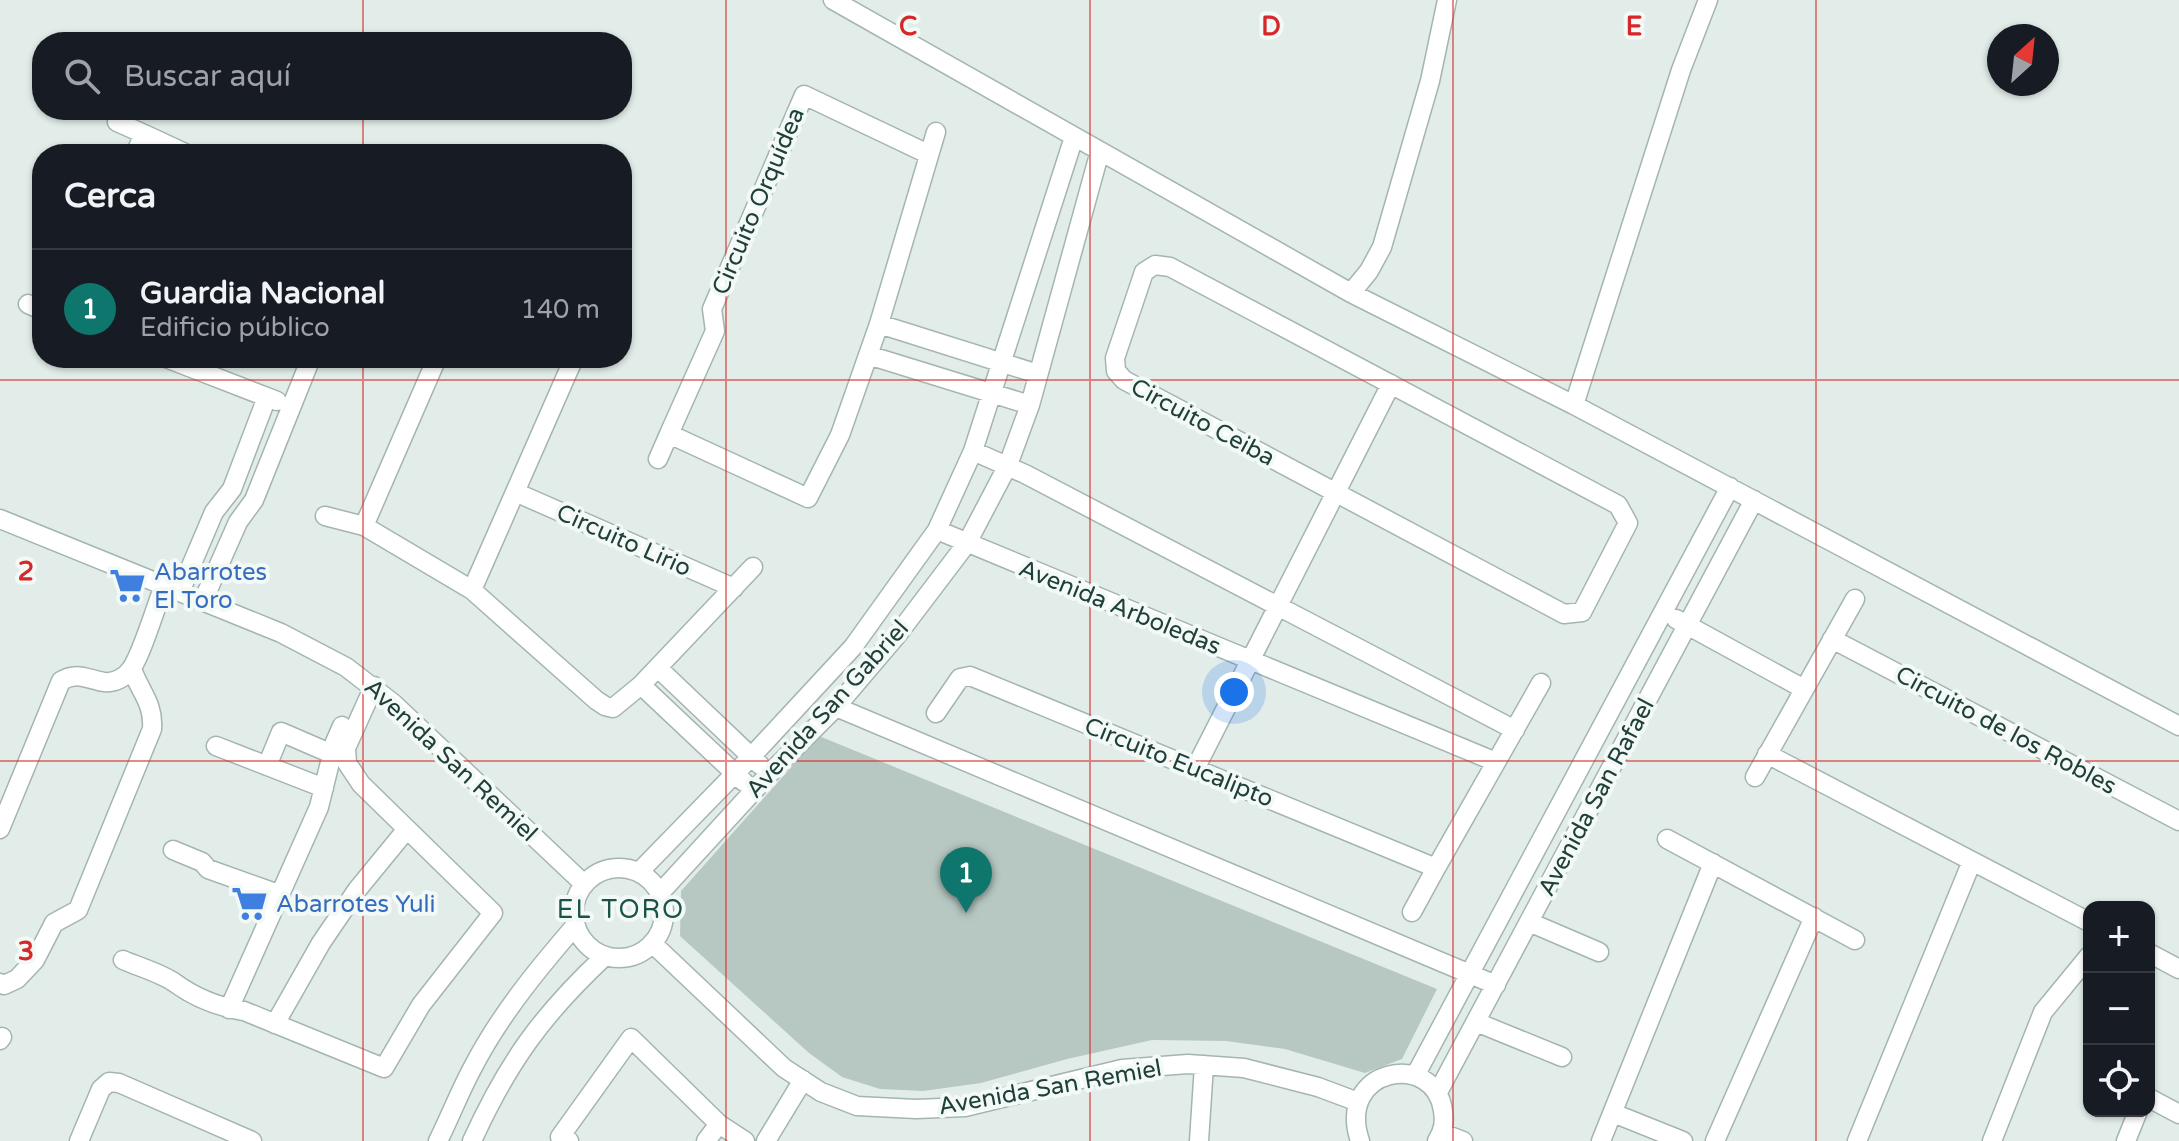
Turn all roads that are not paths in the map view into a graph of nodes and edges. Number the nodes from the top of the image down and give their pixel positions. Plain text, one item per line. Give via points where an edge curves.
1 (833, 0) edge
2 (1447, 0) edge
3 (1708, 0) edge
4 (117, 122) dead end
5 (936, 132) dead end
6 (144, 134) junction
7 (1074, 137) junction
8 (140, 144) edge
9 (166, 144) edge
10 (1100, 151) junction
11 (928, 154) junction
12 (1351, 293) junction
13 (879, 324) junction
14 (917, 337) junction
15 (868, 355) junction
16 (1003, 363) junction
17 (907, 367) junction
18 (192, 368) edge
19 (307, 368) edge
20 (433, 368) edge
21 (570, 368) edge
22 (1038, 374) junction
23 (1391, 384) junction
24 (993, 394) junction
25 (267, 397) junction
26 (1030, 405) junction
27 (1574, 405) junction
28 (291, 407) junction
29 (669, 434) junction
30 (973, 451) junction
31 (658, 459) dead end
32 (1008, 465) junction
33 (1730, 487) junction
34 (515, 492) junction
35 (1336, 493) junction
36 (1754, 500) junction
37 (214, 512) junction
38 (325, 516) dead end
39 (0, 519) edge
40 (238, 522) junction
41 (364, 526) junction
42 (937, 530) junction
43 (967, 543) junction
44 (753, 567) dead end
45 (734, 588) junction
46 (172, 589) junction
47 (472, 590) junction
48 (1855, 599) dead end
49 (203, 601) junction
50 (1278, 606) junction
51 (1663, 613) junction
52 (1687, 625) junction
53 (1832, 639) junction
54 (1250, 661) junction
55 (658, 668) junction
56 (132, 669) junction
57 (368, 682) junction
58 (1541, 683) dead end
59 (641, 685) junction
60 (1804, 689) junction
61 (683, 692) junction
62 (836, 707) junction
63 (667, 708) junction
64 (936, 713) dead end
65 (2179, 726) edge
66 (1515, 730) junction
67 (216, 746) dead end
68 (332, 754) junction
69 (1767, 754) junction
70 (1587, 756) junction
71 (751, 757) junction
72 (1496, 762) junction
73 (267, 766) junction
74 (1611, 768) junction
75 (1195, 769) junction
76 (734, 774) junction
77 (769, 774) junction
78 (1755, 777) dead end
79 (324, 788) junction
80 (753, 791) junction
81 (2179, 821) edge
82 (0, 829) edge
83 (407, 829) junction
84 (1667, 839) dead end
85 (173, 850) dead end
86 (1972, 861) junction
87 (1713, 863) junction
88 (1436, 868) junction
89 (639, 872) junction
90 (584, 884) junction
91 (660, 893) junction
92 (281, 895) junction
93 (1412, 912) dead end
94 (1814, 917) junction
95 (2083, 919) edge
96 (1529, 922) junction
97 (575, 926) junction
98 (1855, 940) dead end
99 (652, 943) junction
100 (1599, 952) dead end
101 (605, 956) junction
102 (2155, 956) edge
103 (123, 960) dead end
104 (2083, 963) edge
105 (2179, 969) edge
106 (1470, 974) junction
107 (0, 983) edge
108 (1496, 985) junction
109 (235, 1007) junction
110 (1476, 1022) junction
111 (275, 1024) junction
112 (1562, 1057) dead end
113 (1204, 1065) junction
114 (1415, 1076) junction
115 (803, 1080) junction
116 (1437, 1094) junction
117 (2155, 1101) edge
118 (1358, 1102) junction
119 (1613, 1113) junction
120 (2179, 1114) edge
121 (2136, 1117) edge
122 (719, 1124) junction
123 (1439, 1137) edge
124 (1661, 1137) edge
125 (79, 1141) edge
126 (252, 1141) edge
127 (438, 1141) edge
128 (472, 1141) edge
129 (569, 1141) edge
130 (706, 1141) edge
131 (745, 1141) edge
132 (766, 1141) edge
133 (1199, 1141) edge
134 (1360, 1141) edge
135 (1463, 1141) edge
136 (1601, 1141) edge
137 (1683, 1141) edge
138 (1715, 1141) edge
139 (1857, 1141) edge
140 (1992, 1141) edge
141 (2126, 1141) edge

1 - 7 street
2 - 12 street via 1430,81 1382,247
3 - 27 street
4 - 6 street
5 - 11 street
6 - 8 street
6 - 9 street
7 - 10 street
7 - 16 street, Avenida San Gabriel
10 - 12 street
10 - 22 street, Avenida San Gabriel
11 - 13 street
11 - 29 street, Circuito Orquídea via 804,95 712,309 715,331
12 - 27 street
13 - 14 street
13 - 15 street
14 - 16 street
14 - 17 street
15 - 17 street
15 - 29 street via 840,435 808,498
16 - 22 street
16 - 24 street, Avenida San Gabriel
17 - 24 street
18 - 25 street
19 - 28 street
20 - 41 street
21 - 34 street
22 - 26 street, Avenida San Gabriel
23 - 35 street
23 - 35 street, Circuito Ceiba via 1170,267 1155,265 1144,272 1115,358 1116,371
23 - 35 street, Circuito Ceiba via 1618,505 1628,523 1582,612 1564,614
24 - 26 street
24 - 30 street, Avenida San Gabriel
25 - 28 street
25 - 37 street via 232,489
26 - 32 street, Avenida San Gabriel
27 - 33 street
28 - 40 street via 254,500
29 - 31 street, Circuito Orquídea
30 - 32 street
30 - 42 street, Avenida San Gabriel
32 - 43 street, Avenida San Gabriel
32 - 50 street
33 - 36 street
33 - 51 street, Avenida San Rafael
34 - 45 street, Circuito Lirio
34 - 47 street
35 - 50 street
36 - 52 street, Avenida San Rafael
36 - 65 street
37 - 40 street
37 - 46 street
38 - 41 street
39 - 46 street, Avenida San Remiel
40 - 49 street
41 - 47 street
42 - 43 street, Avenida Arboledas
42 - 71 street, Avenida San Gabriel via 853,647
43 - 54 street, Avenida Arboledas
43 - 62 street, Avenida San Gabriel
44 - 45 street
45 - 55 street
46 - 49 street, Avenida San Remiel
46 - 56 street
47 - 59 street via 605,706 613,708
48 - 53 street
49 - 57 street, Avenida San Remiel via 304,644
50 - 54 street
50 - 66 street
51 - 52 street
51 - 70 street, Avenida San Rafael
52 - 60 street
52 - 74 street, Avenida San Rafael
53 - 60 street
53 - 81 street, Circuito de los Robles
54 - 72 street, Avenida Arboledas
54 - 75 street
55 - 59 street
55 - 61 street
56 - 82 street via 109,683 82,675 61,681
56 - 107 street via 154,712 152,729 84,896 78,910 54,923 35,960 17,979
57 - 68 street
57 - 83 street via 346,748 347,763
57 - 90 street, Avenida San Remiel
58 - 66 street
59 - 63 street
60 - 69 street
61 - 63 street
61 - 71 street
62 - 77 street, Avenida San Gabriel
62 - 106 street
63 - 76 street
64 - 75 street, Circuito Eucalipto via 960,678 970,676
66 - 72 street
67 - 73 street
68 - 73 street via 281,732
68 - 79 street
69 - 78 street
69 - 86 street
70 - 74 street
70 - 106 street, Avenida San Rafael
71 - 76 street, Avenida San Gabriel
71 - 77 street
72 - 88 street
73 - 79 street
74 - 96 street, Avenida San Rafael
75 - 88 street, Circuito Eucalipto
76 - 80 street
76 - 89 street, Avenida San Gabriel
77 - 80 street, Avenida San Gabriel
79 - 92 street
80 - 91 street, Avenida San Gabriel
83 - 111 street via 348,903
83 - 111 street via 493,913 421,1005 384,1068
84 - 87 street
85 - 92 street via 212,861
86 - 95 street
86 - 139 street
87 - 94 street
87 - 119 street
88 - 93 street
89 - 90 street via 609,868
89 - 91 street
90 - 97 street via 576,896
91 - 99 street via 664,923
92 - 109 street
94 - 98 street
94 - 138 street
96 - 100 street
96 - 108 street, Avenida San Rafael
97 - 101 street via 582,939
97 - 127 street via 505,1014
99 - 101 street via 634,956
99 - 115 street, Avenida San Remiel
101 - 128 street via 536,1029 508,1068
102 - 105 street
103 - 109 street via 186,982
104 - 140 street via 2043,1012
106 - 108 street
106 - 114 street, Avenida San Rafael
108 - 110 street, Avenida San Rafael
109 - 111 street
110 - 112 street
110 - 116 street, Avenida San Rafael
113 - 115 street, Avenida San Remiel via 1122,1069 965,1107 857,1106
113 - 118 street, Avenida San Remiel via 1244,1068
113 - 133 street
114 - 116 street
114 - 118 street via 1402,1073 1375,1080
115 - 132 street
116 - 123 street via 1443,1107
117 - 120 street
118 - 134 street
119 - 124 street
119 - 136 street
121 - 141 street
122 - 129 street via 631,1038 560,1137
122 - 130 street
122 - 131 street
123 - 135 street
124 - 137 street
125 - 126 street via 109,1082

